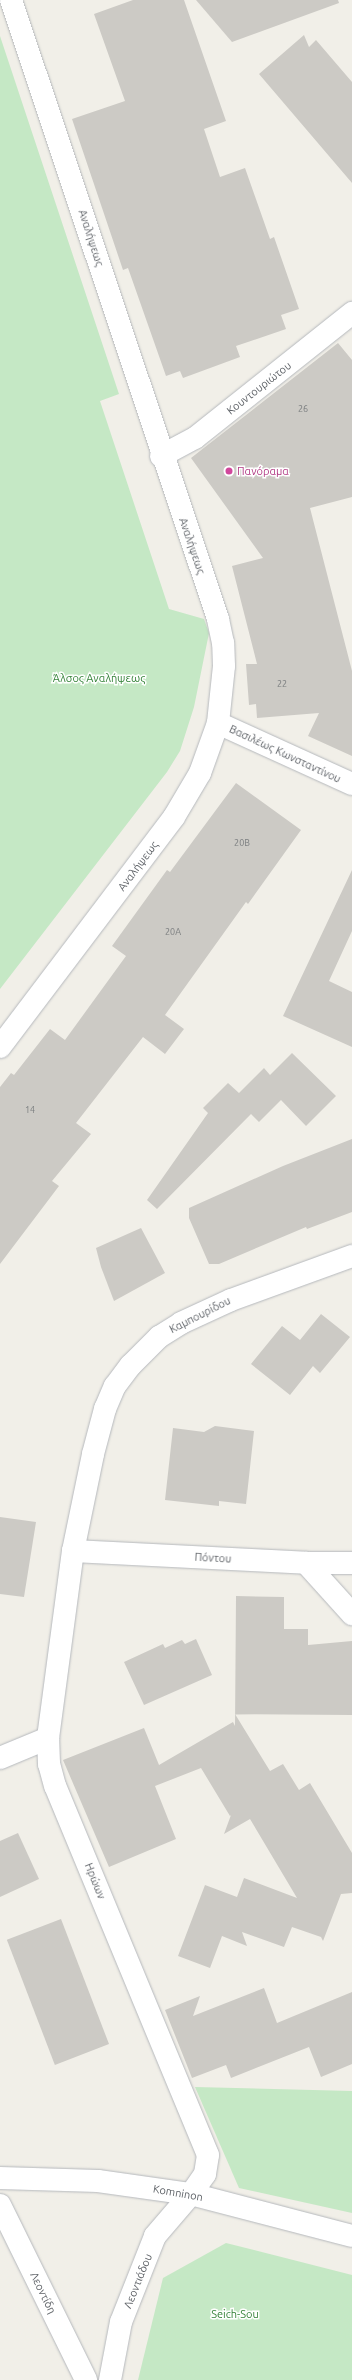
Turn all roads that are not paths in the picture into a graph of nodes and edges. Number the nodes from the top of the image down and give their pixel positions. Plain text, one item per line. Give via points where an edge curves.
1 (11, 0) edge
2 (352, 313) edge
3 (161, 456) junction
4 (218, 723) junction
5 (352, 784) edge
6 (0, 1047) edge
7 (352, 1256) edge
8 (74, 1551) junction
9 (306, 1563) junction
10 (352, 1563) edge
11 (352, 1614) edge
12 (48, 1738) junction
13 (0, 1758) edge
14 (0, 2178) edge
15 (192, 2194) junction
16 (0, 2205) edge
17 (352, 2236) edge
18 (86, 2380) edge
19 (110, 2380) edge

1 - 3 street, Αναλήψεως
2 - 3 street, Κουντουριώτου via 195,438
3 - 4 street, Αναλήψεως via 221,633 224,666
4 - 5 street, Βασιλέως Κωνσταντίνου
4 - 6 street, Αναλήψεως via 200,773 174,817
7 - 8 street, Καμπουρίδου via 202,1312 171,1329 139,1357 115,1386 105,1409 92,1454
8 - 9 street, Πόντου
8 - 12 street, Ηρώων
9 - 10 street, Πόντου
9 - 11 street
12 - 13 street
12 - 15 street, Ηρώων via 49,1764 55,1786 208,2155 204,2174
14 - 15 street, Komninon via 98,2181
15 - 17 street, Komninon
15 - 19 street, Λεοντιάδου via 155,2236 121,2322
16 - 18 street, Λεοντίδη

